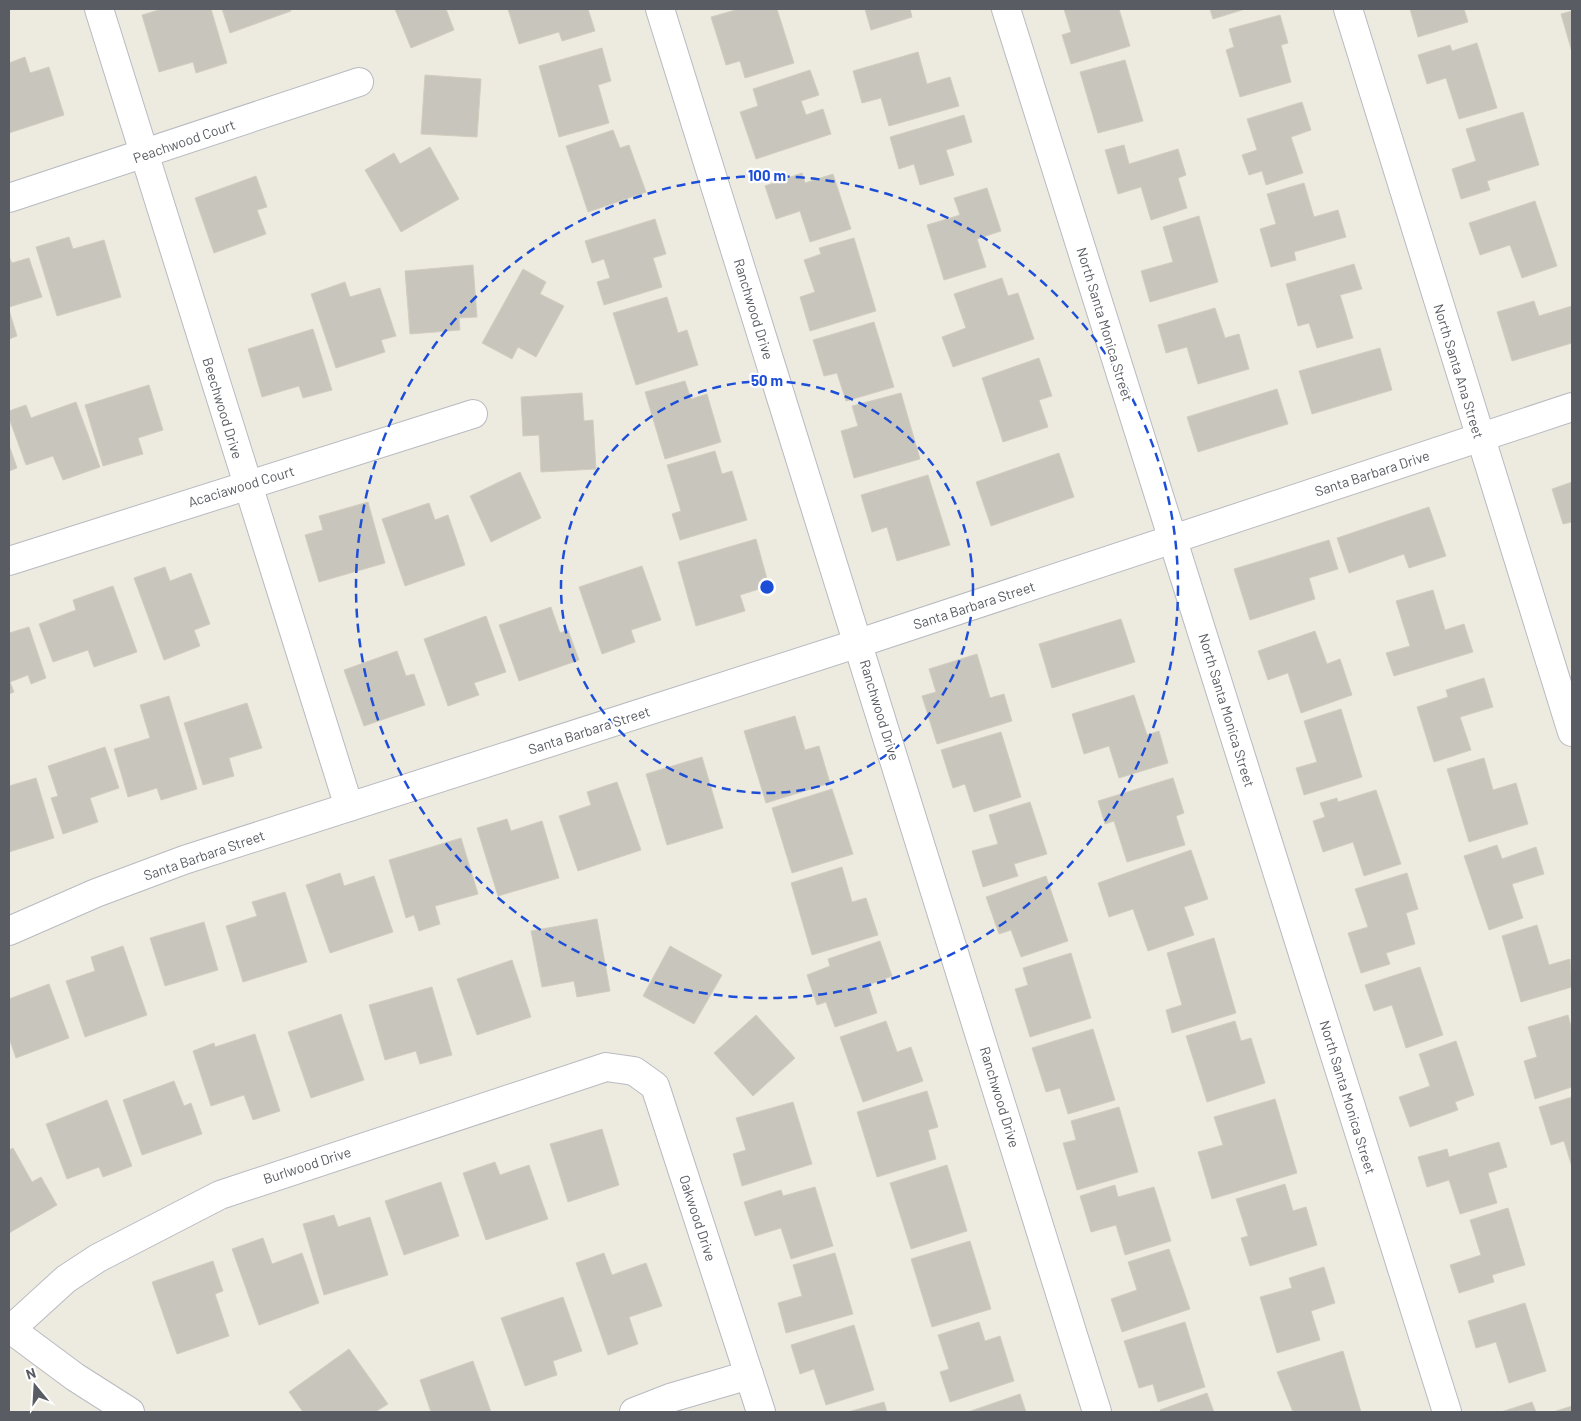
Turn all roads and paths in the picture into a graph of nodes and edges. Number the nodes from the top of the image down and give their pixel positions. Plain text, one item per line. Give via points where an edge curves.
1 (99, 9) edge
2 (660, 9) edge
3 (1006, 9) edge
4 (1348, 9) edge
5 (359, 82) dead end
6 (144, 154) junction
7 (9, 198) edge
8 (1572, 407) edge
9 (473, 414) dead end
10 (1480, 438) junction
11 (247, 484) junction
12 (1173, 539) junction
13 (9, 561) edge
14 (859, 644) junction
15 (1572, 732) edge
16 (349, 807) junction
17 (9, 931) edge
18 (634, 1071) joint
19 (9, 1329) edge
20 (749, 1375) junction
21 (130, 1412) edge
22 (634, 1412) edge
23 (761, 1412) edge
24 (1097, 1412) edge
25 (1447, 1412) edge

1 - 6 street, Beechwood Drive
2 - 14 street, Ranchwood Drive
3 - 12 street, North Santa Monica Street
4 - 10 street, North Santa Ana Street
5 - 6 street, Peachwood Court
6 - 7 street, Peachwood Court
6 - 11 street, Beechwood Drive
8 - 10 street, Santa Barbara Drive
9 - 11 street, Acaciawood Court
10 - 12 street, Santa Barbara Drive
10 - 15 street, North Santa Ana Street
11 - 13 street, Acaciawood Court
11 - 16 street, Beechwood Drive
12 - 14 street, Santa Barbara Street
12 - 25 street, North Santa Monica Street
14 - 16 street, Santa Barbara Street
14 - 24 street, Ranchwood Drive
16 - 17 street, Santa Barbara Street via 184,860 96,893
18 - 19 street, Burlwood Drive via 606,1067 220,1195 66,1278
18 - 20 street, Oakwood Drive via 655,1086
19 - 21 street via 75,1378
20 - 22 street
20 - 23 street, Oakwood Drive

